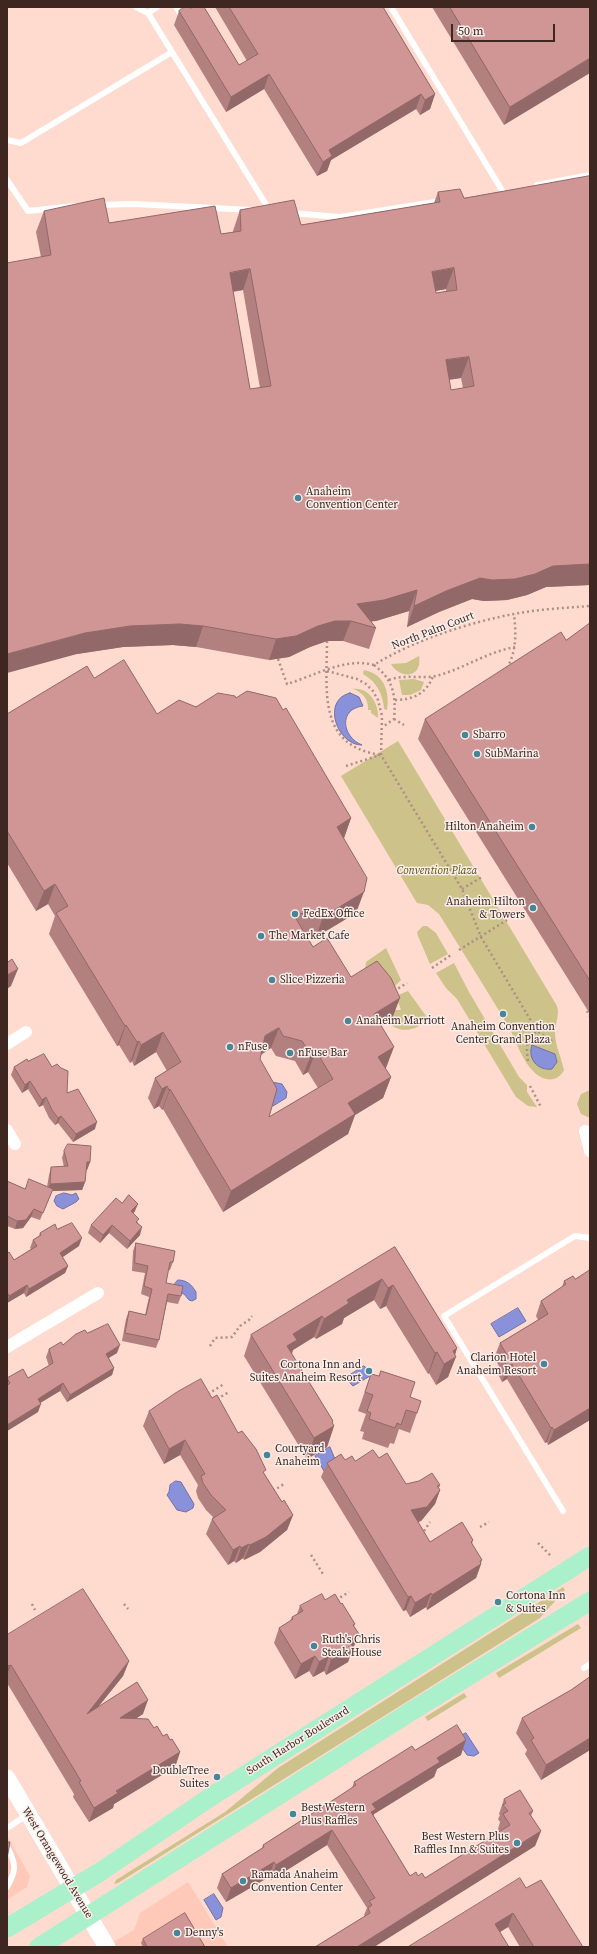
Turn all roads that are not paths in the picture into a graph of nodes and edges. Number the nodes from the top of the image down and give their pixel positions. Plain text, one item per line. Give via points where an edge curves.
1 (136, 7) edge
2 (157, 7) edge
3 (185, 7) edge
4 (391, 7) edge
5 (178, 9) edge
6 (148, 13) junction
7 (184, 19) edge
8 (172, 52) junction
9 (7, 140) edge
10 (590, 175) edge
11 (7, 180) edge
12 (532, 186) edge
13 (510, 190) edge
14 (503, 192) junction
15 (496, 193) edge
16 (449, 200) edge
17 (81, 205) edge
18 (89, 205) edge
19 (256, 210) edge
20 (264, 211) edge
21 (271, 211) junction
22 (278, 212) edge
23 (286, 213) edge
24 (26, 1032) dead end
25 (7, 1044) edge
26 (7, 1130) edge
27 (585, 1131) dead end
28 (15, 1144) dead end
29 (590, 1152) edge
30 (590, 1238) edge
31 (98, 1293) dead end
32 (7, 1347) edge
33 (563, 1511) dead end
34 (590, 1556) edge
35 (590, 1601) edge
36 (590, 1664) edge
37 (584, 1668) dead end
38 (7, 1778) edge
39 (28, 1814) junction
40 (7, 1828) edge
41 (7, 1846) edge
42 (7, 1887) edge
43 (73, 1889) junction
44 (89, 1916) junction
45 (7, 1928) edge
46 (40, 1947) edge
47 (107, 1947) edge

1 - 6 lane
2 - 6 lane
3 - 5 lane
4 - 14 lane
5 - 7 lane
6 - 8 lane
8 - 9 lane via 22,143
8 - 21 lane
10 - 12 lane
11 - 17 lane via 28,211
13 - 14 lane
14 - 15 lane
16 - 23 lane via 340,217
18 - 19 lane via 134,204
20 - 21 lane
21 - 22 lane
24 - 25 street
26 - 28 street
27 - 29 street
30 - 33 lane via 575,1236 444,1316
31 - 32 street
34 - 43 main road, South Harbor Boulevard via 212,1796
35 - 44 main road
36 - 37 lane
38 - 39 main road, West Orangewood Avenue
39 - 40 lane
39 - 43 main road, West Orangewood Avenue
41 - 42 lane via 14,1860 15,1874
43 - 44 main road, West Orangewood Avenue
43 - 45 main road, South Harbor Boulevard
44 - 46 main road
44 - 47 main road, West Orangewood Avenue

